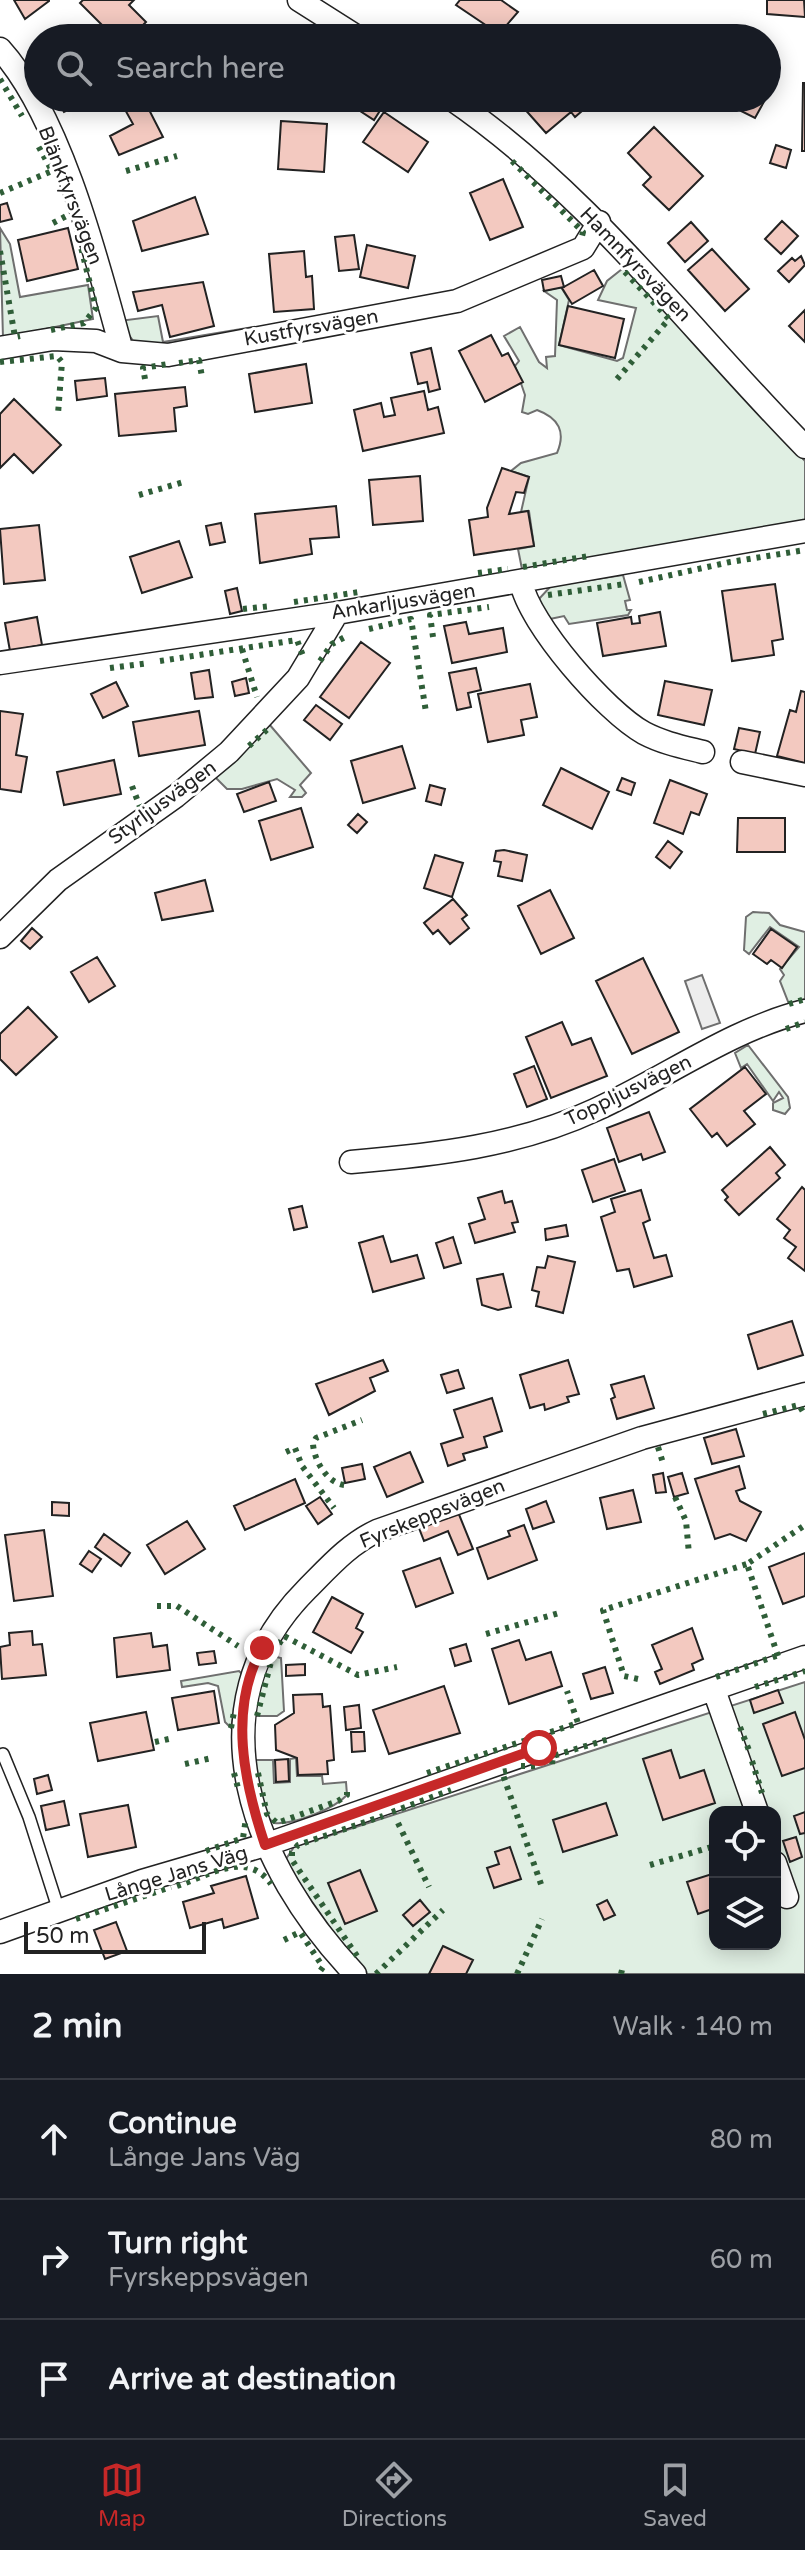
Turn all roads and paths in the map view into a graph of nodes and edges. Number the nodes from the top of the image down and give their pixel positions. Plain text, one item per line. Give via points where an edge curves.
1 (299, 0) edge
2 (337, 24) edge
3 (0, 49) edge
4 (24, 84) edge
5 (37, 112) edge
6 (469, 112) edge
7 (599, 222) junction
8 (0, 348) edge
9 (122, 351) junction
10 (805, 447) edge
11 (805, 531) edge
12 (521, 582) junction
13 (337, 613) junction
14 (0, 663) edge
15 (703, 752) dead end
16 (742, 762) dead end
17 (805, 775) edge
18 (0, 937) edge
19 (805, 1011) edge
20 (351, 1162) dead end
21 (805, 1394) edge
22 (805, 1657) edge
23 (714, 1690) junction
24 (3, 1754) dead end
25 (755, 1806) edge
26 (265, 1845) junction
27 (780, 1878) edge
28 (787, 1897) dead end
29 (59, 1911) junction
30 (0, 1932) edge
31 (355, 1974) edge

1 - 2 street
3 - 4 street, Blänkfyrsvägen
5 - 9 street, Blänkfyrsvägen via 71,184
6 - 7 street, Hamnfyrsvägen
7 - 9 street, Kustfyrsvägen via 583,248 457,301 168,355
7 - 10 street, Hamnfyrsvägen
8 - 9 street, Kustfyrsvägen via 53,339 96,341
11 - 12 street, Ankarljusvägen
12 - 13 street, Ankarljusvägen
12 - 15 street via 531,612 613,712 646,734
13 - 14 street, Ankarljusvägen
13 - 18 street, Styrljusvägen via 298,678 229,752 58,880
16 - 17 street
19 - 20 street, Toppljusvägen via 722,1043 565,1123 443,1154
21 - 26 street, Fyrskeppsvägen via 680,1426 544,1470 399,1522 351,1546 286,1609 249,1680 243,1758
22 - 23 street, Långe Jans Väg
23 - 25 street
23 - 26 street, Långe Jans Väg
24 - 29 lane
26 - 29 street, Långe Jans Väg
26 - 31 street, Fyrskeppsvägen via 313,1923
27 - 28 street
29 - 30 street, Långe Jans Väg

